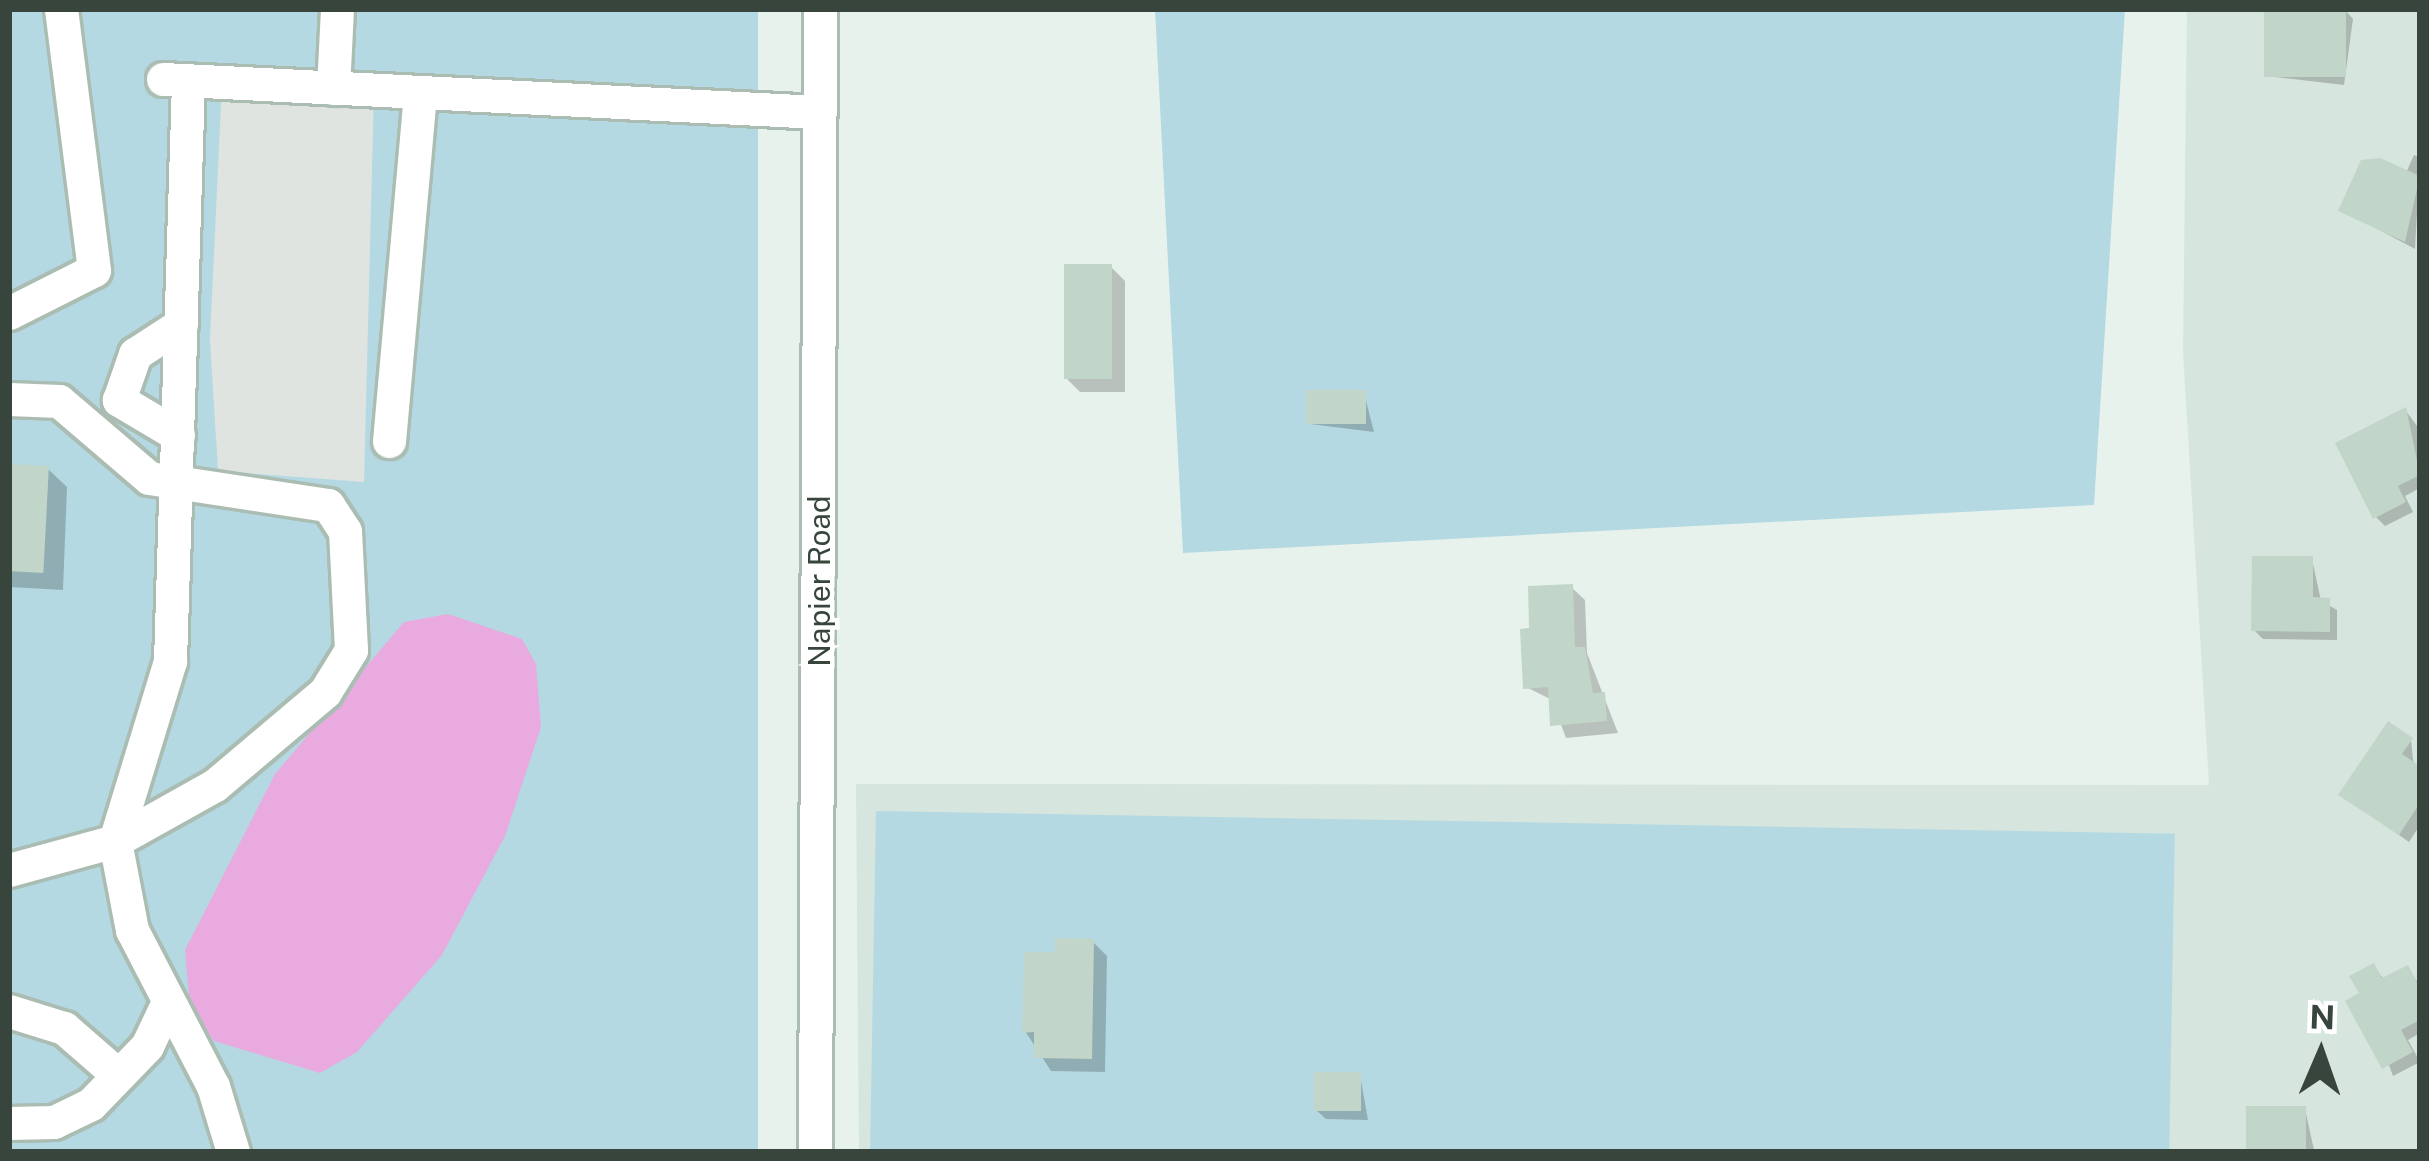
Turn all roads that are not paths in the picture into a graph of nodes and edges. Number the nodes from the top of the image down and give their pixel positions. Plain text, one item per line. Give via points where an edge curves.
1 (61, 9) edge
2 (337, 9) edge
3 (820, 9) edge
4 (333, 88) junction
5 (420, 92) junction
6 (819, 112) junction
7 (9, 313) edge
8 (182, 324) junction
9 (9, 399) edge
10 (178, 435) junction
11 (389, 441) dead end
12 (177, 485) junction
13 (115, 841) junction
14 (9, 871) edge
15 (166, 1006) junction
16 (9, 1011) edge
17 (118, 1075) junction
18 (9, 1123) edge
19 (233, 1152) edge
20 (815, 1152) edge

1 - 7 street via 94,270
2 - 4 street
3 - 6 street, Napier Road
4 - 5 street
4 - 8 street via 176,80
5 - 6 street
5 - 11 street
6 - 20 street, Napier Road
8 - 10 street
8 - 10 street via 135,354 119,388 128,413
9 - 12 street via 58,401 138,470
10 - 12 street
12 - 13 street via 170,661
12 - 13 street via 328,505 345,531 351,650 278,739
13 - 14 street
13 - 15 street via 132,930
15 - 17 street
15 - 19 street via 212,1086
16 - 17 street via 64,1028
17 - 18 street via 55,1122

